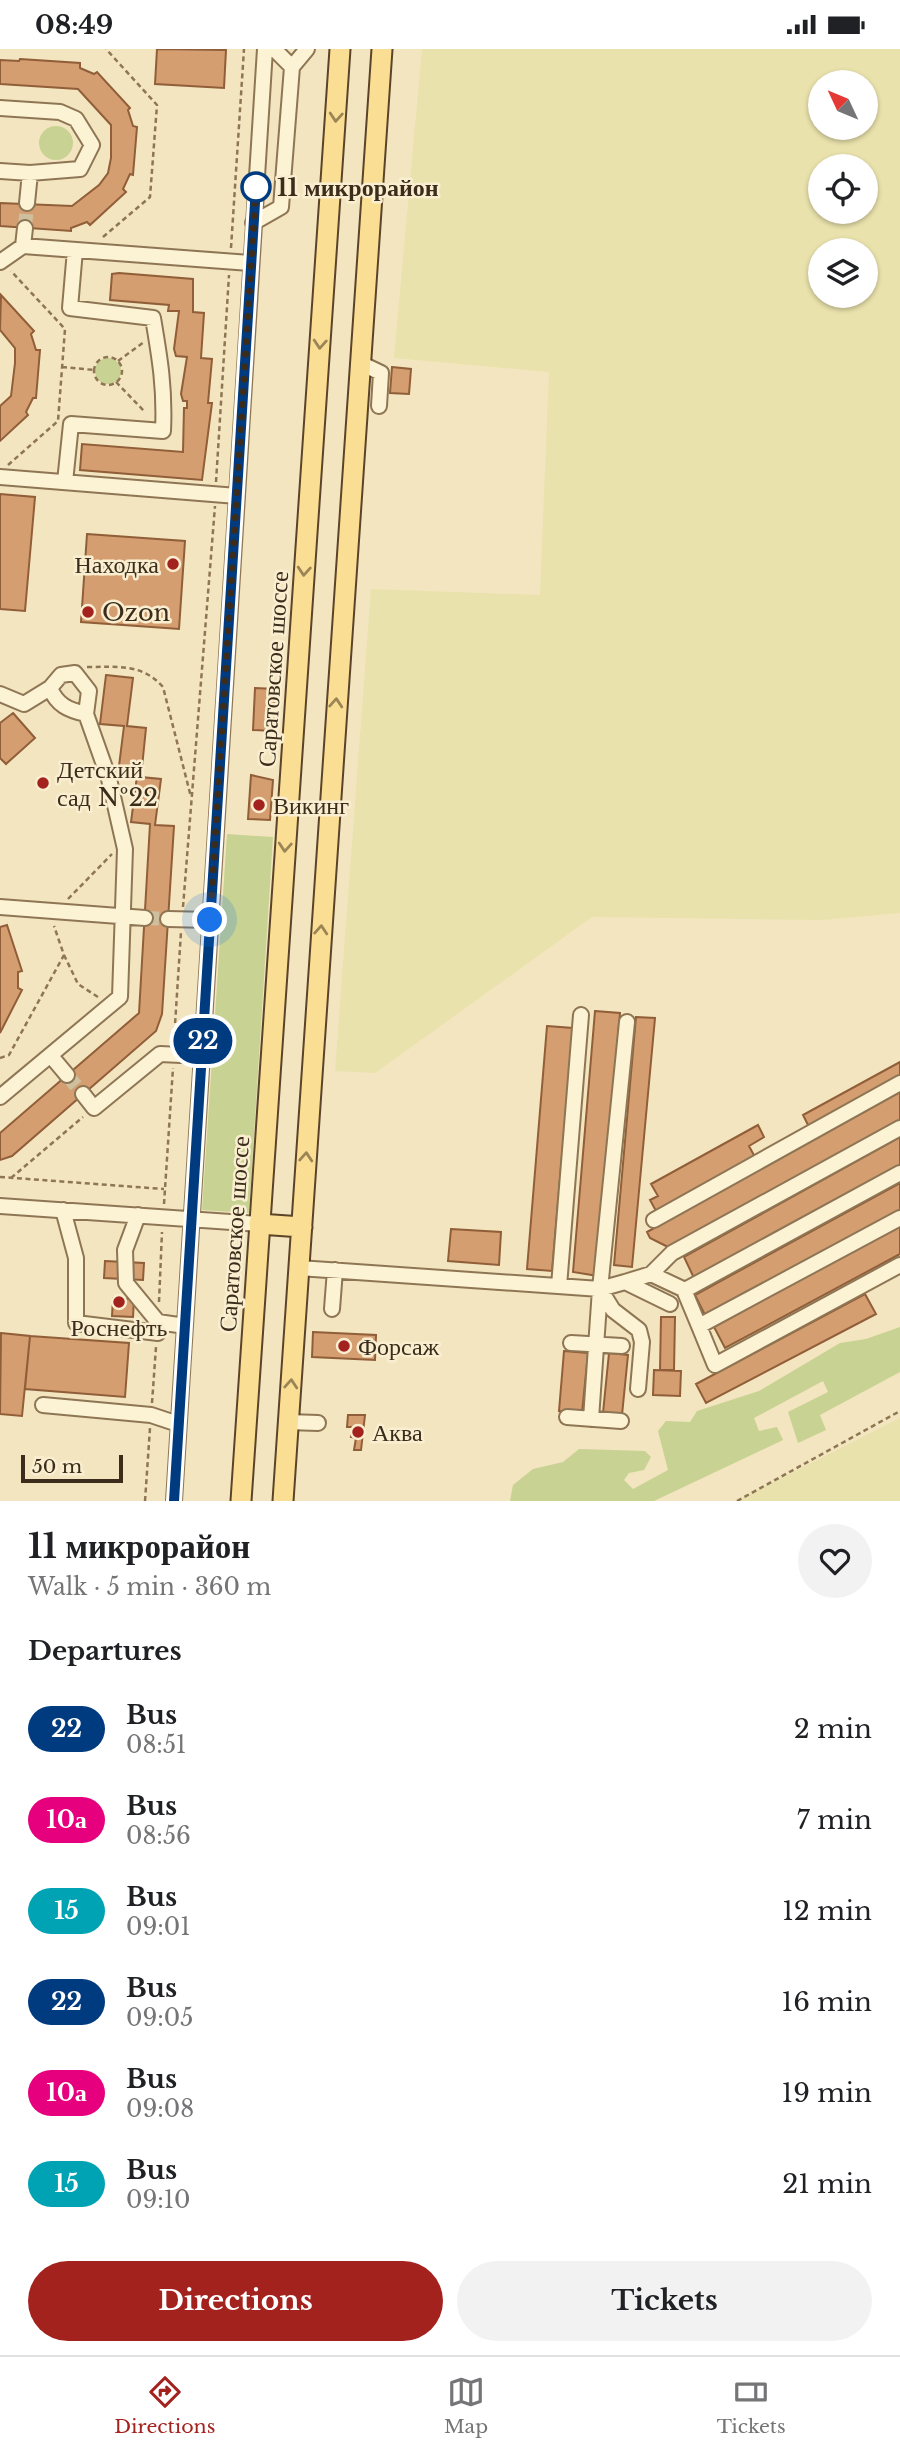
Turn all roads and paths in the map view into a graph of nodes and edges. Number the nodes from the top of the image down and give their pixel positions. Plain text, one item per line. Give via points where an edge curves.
1 (106, 49) edge
2 (244, 49) edge
3 (265, 49) edge
4 (274, 49) edge
5 (307, 49) edge
6 (340, 49) edge
7 (382, 49) edge
8 (292, 67) junction
9 (0, 108) edge
10 (0, 171) edge
11 (30, 173) junction
12 (27, 203) tunnel mouth
13 (253, 223) junction
14 (25, 228) tunnel mouth
15 (23, 246) junction
16 (81, 250) junction
17 (230, 261) junction
18 (2, 262) edge
19 (250, 263) junction
20 (156, 334) junction
21 (118, 361) junction
22 (360, 363) junction
23 (62, 367) junction
24 (94, 370) junction
25 (116, 382) junction
26 (357, 405) junction
27 (145, 412) dead end
28 (0, 471) edge
29 (0, 477) edge
30 (65, 482) junction
31 (215, 494) junction
32 (237, 496) junction
33 (75, 673) junction
34 (50, 688) junction
35 (0, 694) edge
36 (86, 714) junction
37 (192, 800) junction
38 (124, 841) junction
39 (63, 904) dead end
40 (0, 907) edge
41 (48, 911) junction
42 (125, 916) junction
43 (145, 918) tunnel mouth
44 (175, 919) junction
45 (210, 920) junction
46 (64, 955) junction
47 (111, 1005) junction
48 (581, 1016) dead end
49 (627, 1022) dead end
50 (174, 1054) junction
51 (51, 1056) junction
52 (202, 1056) junction
53 (0, 1058) edge
54 (67, 1075) tunnel mouth
55 (900, 1083) edge
56 (83, 1094) tunnel mouth
57 (0, 1097) edge
58 (94, 1108) junction
59 (900, 1128) edge
60 (900, 1173) edge
61 (0, 1177) edge
62 (11, 1178) junction
63 (165, 1189) junction
64 (0, 1206) edge
65 (63, 1210) junction
66 (138, 1215) junction
67 (163, 1216) junction
68 (191, 1218) junction
69 (900, 1218) edge
70 (654, 1220) dead end
71 (259, 1224) junction
72 (302, 1227) junction
73 (900, 1265) edge
74 (299, 1268) junction
75 (335, 1270) junction
76 (651, 1274) junction
77 (625, 1282) junction
78 (559, 1286) junction
79 (600, 1289) junction
80 (684, 1290) junction
81 (670, 1304) dead end
82 (332, 1309) dead end
83 (699, 1326) junction
84 (158, 1327) junction
85 (184, 1327) junction
86 (571, 1343) dead end
87 (596, 1344) junction
88 (622, 1346) dead end
89 (638, 1389) dead end
90 (43, 1405) dead end
91 (900, 1411) edge
92 (151, 1415) junction
93 (567, 1417) dead end
94 (591, 1419) junction
95 (621, 1421) dead end
96 (288, 1422) junction
97 (317, 1423) dead end
98 (178, 1424) junction
99 (145, 1501) edge
100 (174, 1501) edge
101 (241, 1501) edge
102 (283, 1501) edge
103 (737, 1501) edge

1 - 16 path via 157,105 150,197
2 - 17 path
3 - 13 street
4 - 8 street
5 - 8 street
6 -> 71 main road, Саратовское шоссе
7 - 22 main road
8 - 13 street via 281,207
9 - 11 street via 60,112 76,119 92,145 80,169
10 - 11 street
11 - 12 street
13 - 19 street
14 - 15 street
15 - 16 street
15 - 18 street
16 - 17 street
16 - 20 street via 70,308 153,318
17 - 19 street
17 - 31 path
18 - 23 path via 65,329
19 - 32 street
20 - 21 path
20 - 30 street via 165,391 163,431 71,424
21 - 24 path via 103,358
21 - 25 path via 122,372
22 - 26 main road
22 - 26 street via 381,373 384,406
23 - 24 path
23 - 28 path via 58,421
24 - 25 path via 104,384
25 - 27 path
72 -> 26 main road
29 - 30 street
30 - 31 street
31 - 32 street
31 - 37 path
32 - 45 street
33 - 34 street via 61,675
33 - 36 street via 89,691
33 - 37 path via 83,667 135,667 154,677 163,687
34 - 35 street via 24,704
34 - 36 street via 55,700 70,711
36 - 38 street
37 - 44 path
38 - 39 path
38 - 42 street
40 - 41 street
41 - 42 street
41 - 46 path
42 - 43 street
42 - 47 street via 120,997
44 - 45 street
44 - 50 path
45 - 52 street
46 - 47 path via 78,985
46 - 53 path via 9,1055
47 - 51 street
48 - 78 street
49 - 79 street
50 - 52 street
50 - 58 street via 160,1054
50 - 63 path
51 - 54 street
51 - 57 street
52 - 68 street
55 - 70 street
56 - 58 street
58 - 62 path
59 - 76 street via 672,1253
60 - 80 street
61 - 62 path
62 - 63 path
63 - 67 path
64 - 65 street
65 - 66 street
65 - 84 street via 76,1258 76,1323
66 - 67 street
66 - 84 street via 125,1250 126,1283
67 - 68 street
67 - 84 path
68 - 71 street
68 - 85 street
69 - 83 street
71 - 72 main road
71 - 101 main road, Саратовское шоссе
72 - 74 main road
73 - 83 street via 715,1365
74 - 75 street
96 -> 74 main road
75 - 78 street via 403,1270
75 - 82 street
76 - 77 street
76 - 80 street
77 - 79 street
77 - 81 street
78 - 79 street
79 - 87 street
79 - 89 street via 613,1310 639,1330
80 - 83 street
84 - 85 street
84 - 92 path
85 - 98 street
86 - 87 street
87 - 88 street
87 - 94 street
90 - 92 street
91 - 103 path
92 - 98 street
92 - 99 path
93 - 94 street
94 - 95 street
96 - 97 street
96 - 102 main road
98 - 100 street

